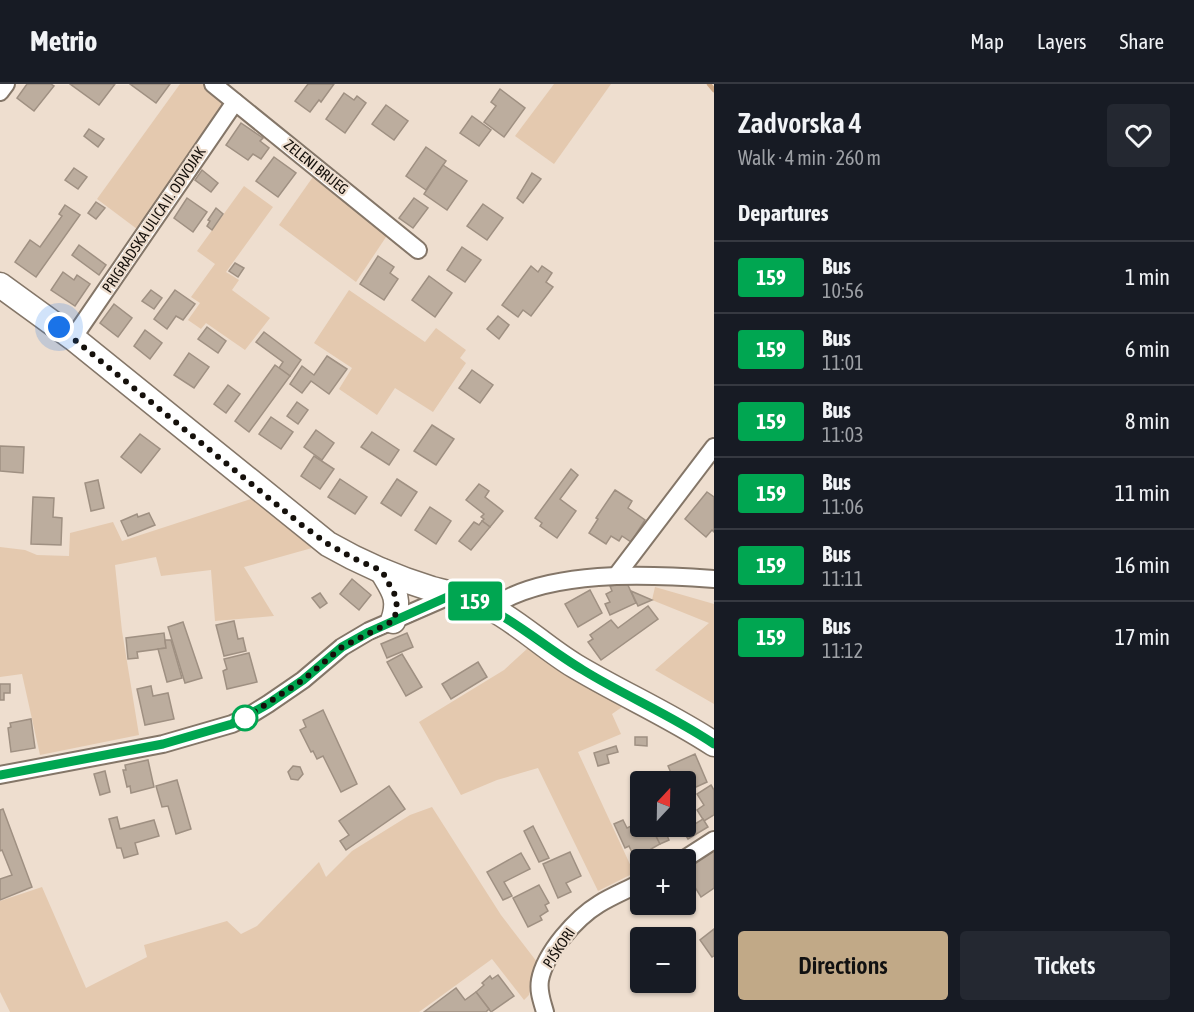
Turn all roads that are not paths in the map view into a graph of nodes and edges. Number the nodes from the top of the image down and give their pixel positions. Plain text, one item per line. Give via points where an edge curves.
1 (6, 84) edge
2 (213, 84) edge
3 (0, 92) edge
4 (235, 102) junction
5 (418, 250) dead end
6 (0, 285) edge
7 (73, 338) junction
8 (714, 447) edge
9 (382, 571) junction
10 (616, 576) junction
11 (714, 579) edge
12 (454, 594) junction
13 (490, 608) junction
14 (393, 621) junction
15 (714, 744) edge
16 (0, 775) edge
17 (714, 840) edge
18 (696, 852) edge
19 (630, 888) edge
20 (545, 1012) edge

1 - 3 street
2 - 4 street, ZELENI BRIJEG
4 - 5 street, ZELENI BRIJEG
4 - 7 street, PRIGRADSKA ULICA II. ODVOJAK
6 - 7 main road
7 - 9 main road via 303,526 328,544
8 - 10 street
9 - 12 main road
9 - 14 main road via 396,597
10 - 11 street
10 - 13 street via 524,590
12 - 13 main road
12 - 14 street
13 - 15 main road via 587,673
14 - 16 street via 342,647 303,680 232,724 163,744
17 - 18 street
19 - 20 street, PIŠKORI via 597,905 563,937 540,979

